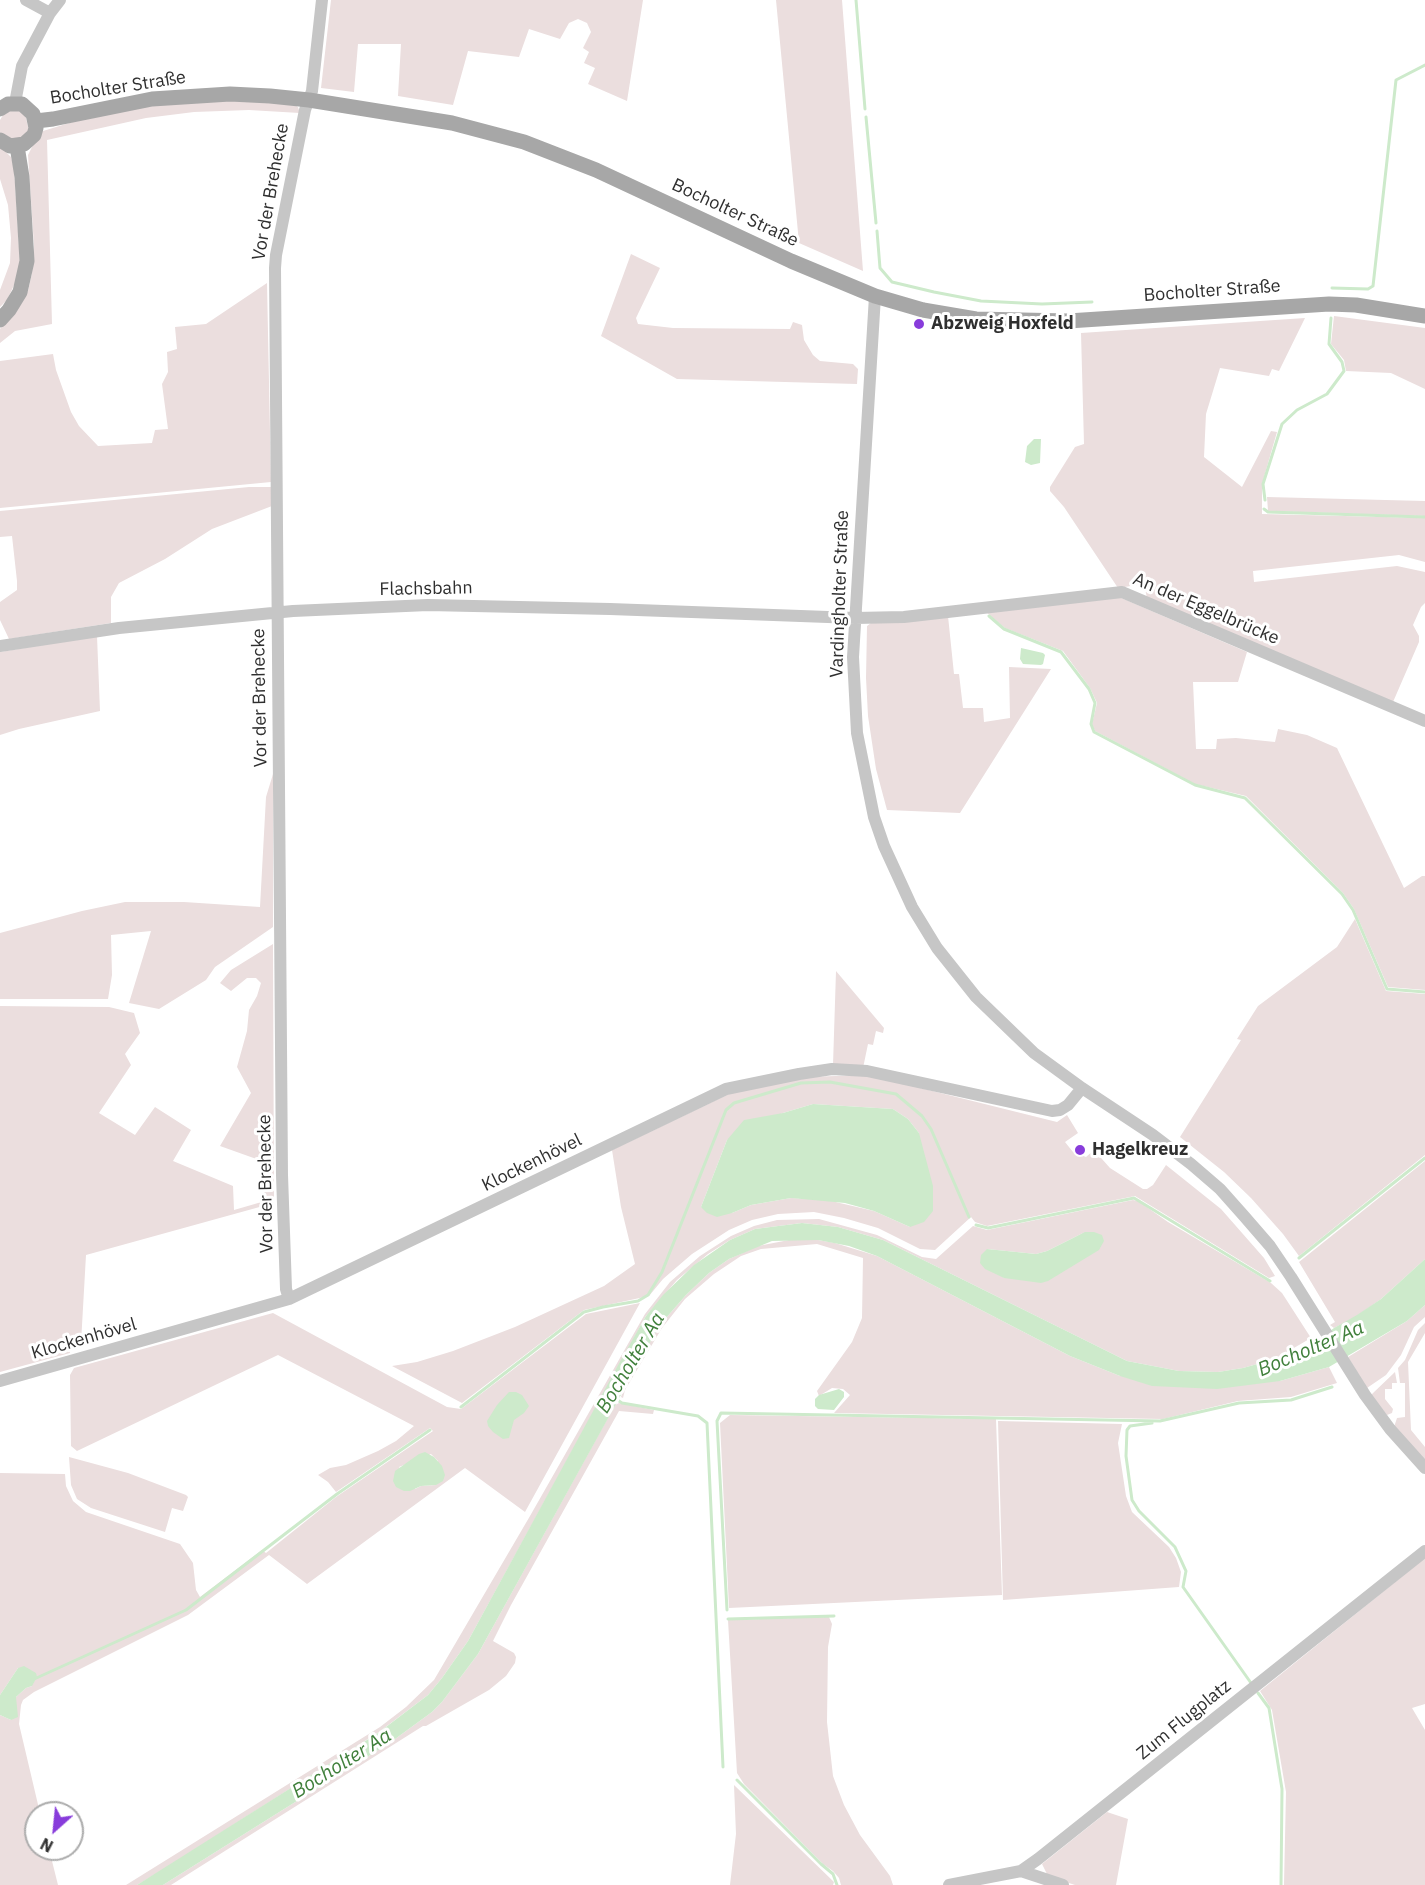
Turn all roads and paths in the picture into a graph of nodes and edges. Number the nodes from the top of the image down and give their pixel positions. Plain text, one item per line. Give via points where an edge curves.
1 (27, 0) edge
2 (60, 0) edge
3 (322, 0) edge
4 (50, 13) junction
5 (309, 100) junction
6 (15, 103) junction
7 (0, 109) edge
8 (36, 121) junction
9 (0, 140) edge
10 (17, 146) junction
11 (875, 296) junction
12 (1425, 316) edge
13 (0, 320) edge
14 (277, 612) junction
15 (855, 618) junction
16 (0, 646) edge
17 (1425, 721) edge
18 (1082, 1088) junction
19 (289, 1299) junction
20 (0, 1381) edge
21 (1425, 1468) edge
22 (1425, 1551) edge
23 (1022, 1871) junction
24 (949, 1885) edge
25 (1063, 1885) edge

1 - 4 street
2 - 4 street
3 - 5 street, Vor der Brehecke
4 - 6 street via 22,66
5 - 8 main road, Bocholter Straße via 248,94 191,95
5 - 11 main road, Bocholter Straße via 452,123 524,142 596,170
5 - 14 street, Vor der Brehecke via 276,255
6 - 7 main road
6 - 8 main road via 28,108
8 - 10 main road via 30,140
9 - 10 main road
10 - 13 main road via 27,261 20,292
11 - 12 main road, Bocholter Straße via 923,310 1008,321 1068,321 1329,303
11 - 15 street, Vardingholter Straße
14 - 15 street, Flachsbahn via 428,605
14 - 16 street, Flachsbahn via 119,628
14 - 19 street, Vor der Brehecke via 282,1175
15 - 17 street, An der Eggelbrücke via 904,617 1122,592
15 - 18 street, Vardingholter Straße via 857,733 865,778 884,846 912,907 937,948 976,997 1034,1053
18 - 19 street, Klockenhövel via 1068,1105 1052,1112 867,1071 832,1069 726,1089
18 - 21 street, Vardingholter Straße via 1153,1135 1220,1189 1270,1246 1390,1430
19 - 20 street, Klockenhövel
22 - 23 street, Zum Flugplatz
23 - 24 street, Zum Flugplatz
23 - 25 street

